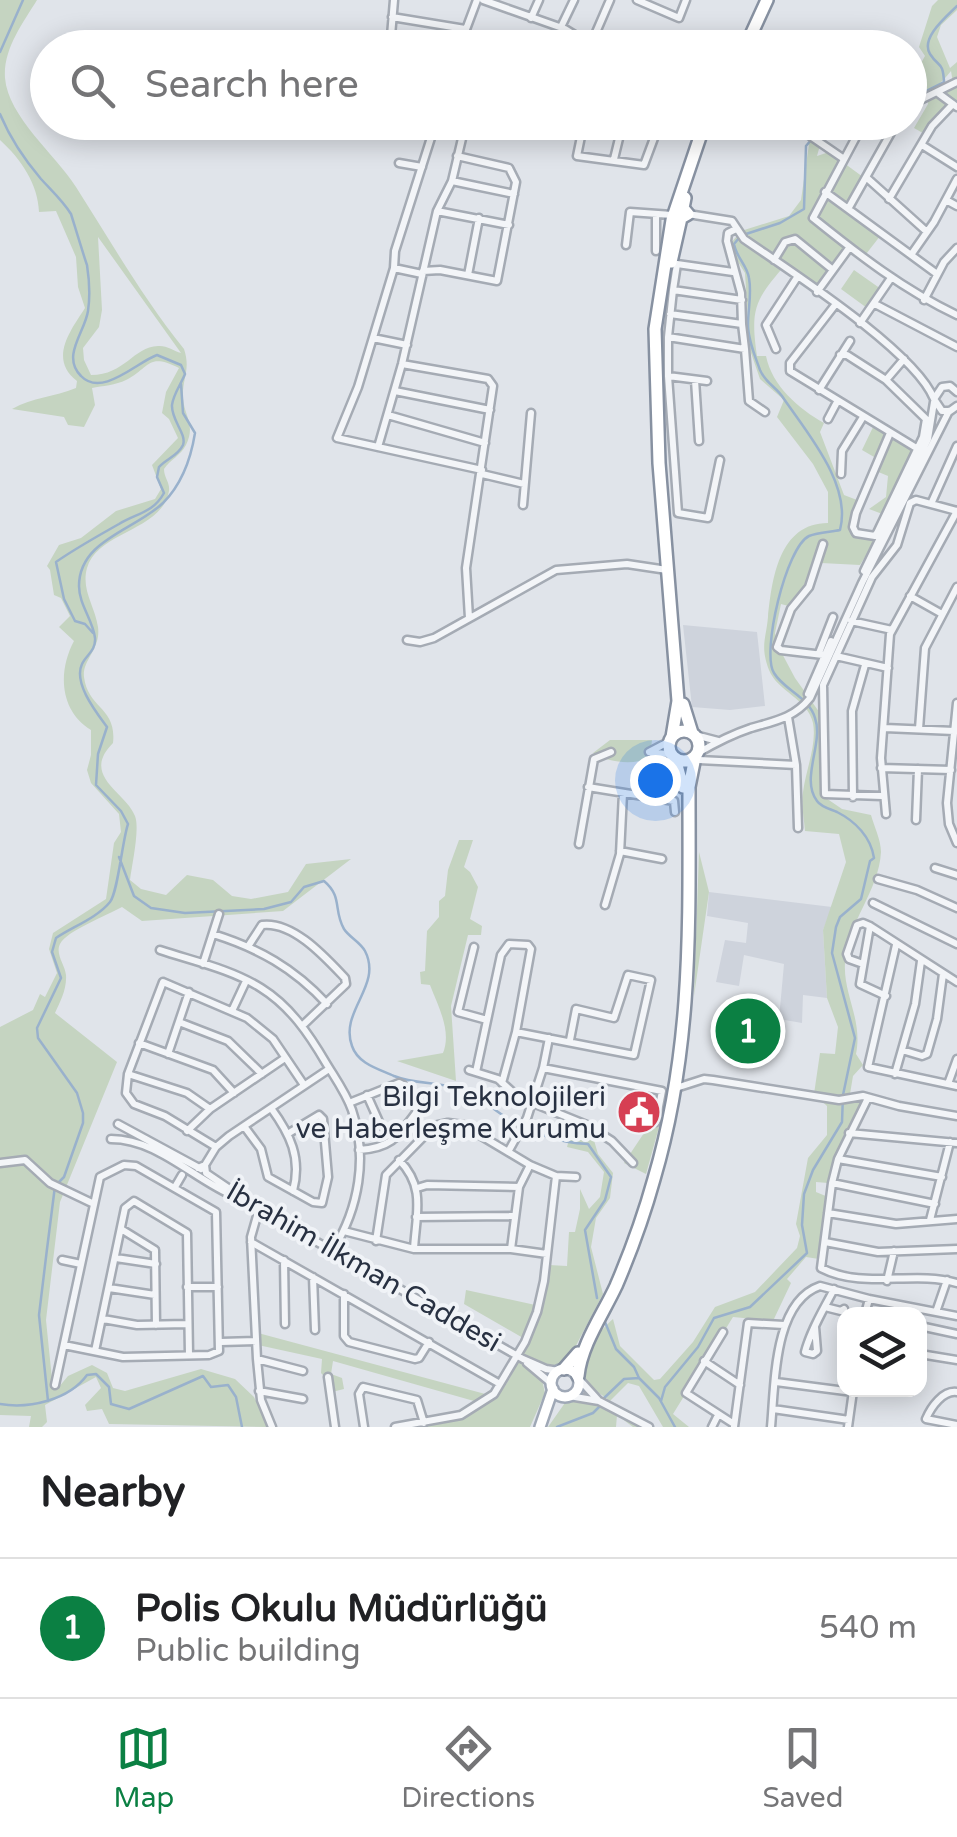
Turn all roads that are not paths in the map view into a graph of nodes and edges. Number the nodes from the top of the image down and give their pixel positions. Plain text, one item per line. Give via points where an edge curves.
1 (394, 0) edge
2 (480, 0) edge
3 (540, 0) edge
4 (574, 0) edge
5 (610, 0) edge
6 (637, 0) edge
7 (686, 0) edge
8 (764, 0) edge
9 (653, 3) edge
10 (506, 4) edge
11 (392, 18) junction
12 (531, 18) junction
13 (562, 28) junction
14 (464, 29) joint
15 (391, 30) edge
16 (566, 30) edge
17 (600, 30) edge
18 (750, 30) edge
19 (957, 82) edge
20 (938, 93) junction
21 (927, 98) edge
22 (955, 106) edge
23 (927, 136) edge
24 (430, 140) edge
25 (461, 140) edge
26 (580, 140) edge
27 (618, 140) edge
28 (654, 140) edge
29 (702, 140) edge
30 (703, 140) edge
31 (703, 140) edge
32 (817, 140) edge
33 (856, 140) edge
34 (886, 140) edge
35 (925, 140) edge
36 (922, 145) junction
37 (457, 156) junction
38 (614, 159) junction
39 (844, 159) junction
40 (398, 164) dead end
41 (422, 167) junction
42 (957, 168) edge
43 (867, 178) junction
44 (957, 179) edge
45 (452, 181) junction
46 (825, 192) junction
47 (514, 194) junction
48 (889, 199) junction
49 (946, 200) junction
50 (957, 206) edge
51 (848, 209) junction
52 (437, 211) junction
53 (656, 214) junction
54 (688, 214) junction
55 (673, 215) junction
56 (478, 218) junction
57 (509, 224) junction
58 (926, 232) junction
59 (739, 234) junction
60 (626, 245) dead end
61 (849, 248) junction
62 (957, 248) edge
63 (656, 251) dead end
64 (911, 256) junction
65 (774, 260) junction
66 (394, 268) junction
67 (833, 270) junction
68 (423, 272) junction
69 (735, 272) junction
70 (937, 274) junction
71 (468, 275) junction
72 (798, 276) junction
73 (892, 278) junction
74 (673, 290) junction
75 (817, 292) junction
76 (742, 300) junction
77 (924, 300) junction
78 (875, 304) junction
79 (835, 306) junction
80 (957, 316) edge
81 (665, 318) junction
82 (742, 324) junction
83 (860, 324) junction
84 (668, 337) junction
85 (373, 338) junction
86 (850, 341) dead end
87 (407, 346) junction
88 (957, 347) edge
89 (745, 349) junction
90 (776, 349) dead end
91 (840, 355) junction
92 (904, 359) junction
93 (402, 364) junction
94 (668, 376) junction
95 (922, 376) junction
96 (695, 380) junction
97 (886, 380) junction
98 (707, 381) dead end
99 (946, 386) junction
100 (819, 390) junction
101 (395, 391) junction
102 (957, 392) edge
103 (934, 401) junction
104 (837, 402) junction
105 (490, 410) junction
106 (953, 410) edge
107 (765, 412) dead end
108 (531, 413) dead end
109 (388, 414) junction
110 (862, 417) junction
111 (828, 419) dead end
112 (890, 433) junction
113 (699, 440) dead end
114 (486, 443) junction
115 (378, 446) junction
116 (957, 446) edge
117 (918, 449) junction
118 (720, 460) dead end
119 (914, 464) junction
120 (482, 472) junction
121 (841, 474) dead end
122 (524, 484) junction
123 (930, 504) junction
124 (523, 505) dead end
125 (957, 511) edge
126 (884, 537) junction
127 (823, 544) dead end
128 (897, 545) junction
129 (668, 570) junction
130 (957, 587) edge
131 (910, 596) junction
132 (942, 614) junction
133 (469, 618) junction
134 (833, 618) dead end
135 (851, 621) junction
136 (892, 630) junction
137 (407, 640) dead end
138 (821, 654) junction
139 (836, 656) junction
140 (865, 665) junction
141 (888, 668) junction
142 (809, 696) junction
143 (957, 704) edge
144 (788, 717) junction
145 (885, 728) junction
146 (919, 730) junction
147 (954, 732) junction
148 (693, 734) junction
149 (719, 741) junction
150 (672, 748) junction
151 (610, 752) dead end
152 (697, 756) junction
153 (796, 765) junction
154 (881, 768) junction
155 (918, 769) junction
156 (951, 770) junction
157 (588, 787) junction
158 (623, 793) junction
159 (852, 796) junction
160 (882, 796) junction
161 (675, 812) dead end
162 (886, 814) dead end
163 (916, 820) dead end
164 (798, 828) dead end
165 (957, 843) edge
166 (579, 844) dead end
167 (620, 851) junction
168 (662, 860) dead end
169 (935, 868) dead end
170 (957, 875) edge
171 (878, 879) dead end
172 (872, 902) dead end
173 (605, 904) dead end
174 (957, 908) edge
175 (220, 914) dead end
176 (870, 926) junction
177 (213, 934) junction
178 (957, 944) edge
179 (249, 945) junction
180 (896, 945) junction
181 (474, 947) dead end
182 (160, 950) dead end
183 (921, 961) junction
184 (203, 964) junction
185 (863, 964) junction
186 (943, 974) junction
187 (246, 981) junction
188 (957, 982) edge
189 (189, 992) junction
190 (886, 996) junction
191 (326, 1004) junction
192 (232, 1011) junction
193 (487, 1020) junction
194 (179, 1022) junction
195 (302, 1026) junction
196 (516, 1032) junction
197 (549, 1038) junction
198 (570, 1040) junction
199 (139, 1044) junction
200 (902, 1050) junction
201 (168, 1054) junction
202 (285, 1058) junction
203 (957, 1060) edge
204 (544, 1068) junction
205 (330, 1069) junction
206 (128, 1074) junction
207 (262, 1074) junction
208 (895, 1074) junction
209 (502, 1083) junction
210 (952, 1085) edge
211 (304, 1086) junction
212 (676, 1088) junction
213 (234, 1093) junction
214 (368, 1095) junction
215 (868, 1098) junction
216 (534, 1102) junction
217 (349, 1103) junction
218 (271, 1108) junction
219 (210, 1109) junction
220 (957, 1114) edge
221 (656, 1122) dead end
222 (408, 1123) junction
223 (118, 1124) dead end
224 (244, 1126) junction
225 (187, 1131) junction
226 (289, 1133) junction
227 (849, 1133) junction
228 (396, 1138) junction
229 (421, 1138) junction
230 (112, 1139) dead end
231 (954, 1142) edge
232 (216, 1147) junction
233 (359, 1150) junction
234 (508, 1152) junction
235 (838, 1158) junction
236 (398, 1160) junction
237 (0, 1163) edge
238 (633, 1163) dead end
239 (530, 1165) junction
240 (196, 1170) junction
241 (556, 1176) junction
242 (576, 1177) dead end
243 (942, 1177) junction
244 (832, 1183) junction
245 (175, 1187) junction
246 (518, 1187) junction
247 (417, 1188) junction
248 (293, 1191) junction
249 (246, 1201) junction
250 (94, 1204) junction
251 (935, 1204) junction
252 (259, 1209) junction
253 (828, 1213) junction
254 (416, 1216) junction
255 (515, 1216) junction
256 (957, 1219) edge
257 (930, 1220) junction
258 (121, 1229) junction
259 (344, 1231) junction
260 (376, 1241) junction
261 (252, 1242) junction
262 (825, 1242) junction
263 (414, 1249) junction
264 (511, 1249) junction
265 (957, 1249) edge
266 (333, 1250) junction
267 (894, 1251) junction
268 (546, 1254) junction
269 (116, 1258) junction
270 (62, 1260) dead end
271 (284, 1260) junction
272 (81, 1264) junction
273 (156, 1264) junction
274 (313, 1276) junction
275 (887, 1280) junction
276 (947, 1280) junction
277 (957, 1283) edge
278 (186, 1287) junction
279 (218, 1287) junction
280 (109, 1288) junction
281 (834, 1289) junction
282 (344, 1294) junction
283 (155, 1295) junction
284 (868, 1299) junction
285 (826, 1307) junction
286 (867, 1307) edge
287 (837, 1308) edge
288 (936, 1312) junction
289 (957, 1316) edge
290 (103, 1318) junction
291 (187, 1324) junction
292 (285, 1324) dead end
293 (784, 1324) junction
294 (156, 1325) junction
295 (927, 1328) edge
296 (315, 1330) dead end
297 (723, 1332) dead end
298 (957, 1334) edge
299 (256, 1341) junction
300 (221, 1342) junction
301 (429, 1342) junction
302 (525, 1342) junction
303 (64, 1345) junction
304 (95, 1351) junction
305 (806, 1352) dead end
306 (189, 1355) junction
307 (927, 1355) edge
308 (523, 1358) junction
309 (257, 1360) junction
310 (957, 1360) edge
311 (704, 1361) junction
312 (562, 1370) junction
313 (303, 1371) dead end
314 (328, 1378) dead end
315 (578, 1378) junction
316 (776, 1382) junction
317 (500, 1384) junction
318 (55, 1385) dead end
319 (740, 1385) junction
320 (552, 1386) junction
321 (837, 1388) edge
322 (259, 1391) junction
323 (957, 1392) edge
324 (567, 1396) junction
325 (852, 1397) edge
326 (303, 1400) dead end
327 (599, 1401) junction
328 (773, 1409) junction
329 (718, 1415) junction
330 (424, 1422) junction
331 (542, 1422) edge
332 (849, 1423) edge
333 (734, 1426) edge
334 (957, 1426) edge
335 (272, 1427) edge
336 (335, 1427) edge
337 (364, 1427) edge
338 (395, 1427) edge
339 (649, 1427) edge
340 (712, 1427) edge
341 (771, 1427) edge

1 - 11 street
2 - 10 street
2 - 14 street
3 - 12 street
4 - 13 street
5 - 17 street
6 - 9 street
7 - 9 street via 679,18
8 - 18 highway
10 - 12 street
11 - 14 street
11 - 15 street
12 - 13 street
13 - 16 street
19 - 20 street
20 - 21 street
20 - 22 street
22 - 23 street via 938,117
24 - 41 street
25 - 37 street
26 - 38 street via 577,156
27 - 38 street
28 - 38 street via 646,165
29 - 55 highway
30 - 54 highway via 684,202
31 - 81 highway via 677,218
32 - 39 street
33 - 39 street
34 - 43 street
35 - 36 street
36 - 42 street
36 - 48 street
37 - 45 street
37 - 47 street via 509,168
39 - 46 street
40 - 41 street
41 - 66 street
43 - 48 street
43 - 51 street
44 - 49 street
45 - 47 street
45 - 52 street
46 - 51 street
46 - 61 street via 813,218
47 - 57 street
48 - 58 street
49 - 50 street
49 - 58 street
51 - 64 street
52 - 56 street
52 - 68 street
53 - 55 street
53 - 60 street via 630,212
53 - 63 street
54 - 59 street via 727,219
54 - 81 highway via 681,218
55 - 129 highway via 655,344
56 - 57 street
56 - 71 street
57 - 71 street via 497,281
58 - 64 street
59 - 65 street
59 - 69 street via 728,233 727,241
61 - 67 street
61 - 73 street
62 - 70 street
64 - 70 street
65 - 67 street via 795,238
65 - 72 street
66 - 68 street
66 - 85 street
67 - 75 street
68 - 71 street
68 - 87 street
69 - 74 street via 677,264
69 - 76 street
70 - 77 street
72 - 75 street
72 - 90 street via 766,325
73 - 77 street
73 - 78 street
74 - 76 street
74 - 81 street
75 - 79 street
76 - 82 street
77 - 80 street
78 - 83 street
78 - 88 street
79 - 83 street
79 - 100 street via 788,368
81 - 82 street
81 - 84 street
81 - 148 highway via 662,418 683,702
82 - 89 street
83 - 92 street
84 - 89 street
84 - 94 street
85 - 87 street
85 - 115 street via 337,438
86 - 91 street
87 - 93 street
89 - 107 street via 749,401
91 - 97 street
91 - 100 street
92 - 95 street
92 - 97 street
93 - 101 street
93 - 105 street via 488,379 494,386
94 - 96 street
94 - 118 street via 678,513 708,518
95 - 99 street
95 - 103 street
96 - 98 street
96 - 113 street
97 - 117 street via 926,416
99 - 102 street
99 - 103 street
100 - 104 street
101 - 105 street
101 - 109 street
103 - 106 street via 938,409
103 - 119 street via 929,436
104 - 110 street
104 - 111 street
105 - 114 street
106 - 126 street
108 - 122 street
109 - 114 street
109 - 115 street
110 - 112 street
110 - 121 street via 842,451
112 - 117 street
112 - 119 street via 853,531 875,536
114 - 120 street
115 - 120 street
116 - 123 street
117 - 119 street
119 - 126 street
120 - 122 street
120 - 133 street via 466,568
122 - 124 street
123 - 125 street
123 - 128 street via 910,503
125 - 131 street
126 - 128 street
126 - 138 street
126 - 142 street
127 - 138 street via 778,646
128 - 135 street via 872,576
129 - 133 street via 626,564 556,570
129 - 150 highway via 678,702
130 - 132 street
131 - 132 street
131 - 136 street
132 - 146 street via 925,648
133 - 137 street via 434,638
134 - 138 street
135 - 136 street
135 - 139 street
136 - 141 street
138 - 142 street
139 - 140 street
139 - 159 street via 822,689 825,794
140 - 141 street
140 - 159 street via 852,711
141 - 145 street
142 - 144 street
143 - 147 street
144 - 149 street
144 - 153 street
145 - 146 street
145 - 154 street
146 - 147 street
147 - 156 street
148 - 149 street
148 - 150 highway via 684,731
148 - 152 highway
149 - 152 street
150 - 152 highway via 686,761
150 - 312 highway via 683,784 686,938 671,1089 620,1264 578,1354
151 - 157 street via 594,758
152 - 153 street
152 - 212 highway via 688,787 688,985
153 - 164 street
154 - 155 street
154 - 160 street
155 - 156 street
155 - 163 street
156 - 165 street via 948,820
157 - 158 street
157 - 166 street
158 - 161 street via 674,802
158 - 167 street
159 - 160 street
160 - 162 street
167 - 168 street
167 - 173 street
169 - 170 street
171 - 174 street
172 - 178 street
175 - 177 street
176 - 180 street
176 - 185 street
176 - 185 street via 857,925 847,954
177 - 179 street
177 - 184 street
179 - 191 street via 290,968
179 - 191 street via 256,929 270,924 311,946 345,978
180 - 183 street
180 - 190 street
181 - 193 street via 458,1011
182 - 184 street
183 - 186 street
183 - 200 street
184 - 187 street
185 - 190 street via 861,986
186 - 188 street
186 - 200 street via 927,1054
187 - 192 street
187 - 195 street
189 - 192 street
189 - 194 street
189 - 199 street via 162,982
190 - 208 street via 868,1066
191 - 195 street
192 - 202 street via 260,1028
193 - 196 street via 502,956 509,944 528,944
193 - 209 street via 472,1071
194 - 201 street
194 - 207 street via 228,1041
195 - 205 street
196 - 197 street
196 - 209 street
197 - 198 street
197 - 204 street
198 - 198 street via 576,1010 614,1018 628,975 651,980 634,1055
199 - 201 street
199 - 206 street
200 - 208 street
201 - 213 street via 213,1070
202 - 207 street
202 - 211 street
203 - 210 street
204 - 216 street
204 - 221 street via 662,1091
205 - 211 street
205 - 217 street
206 - 219 street via 181,1090
206 - 225 street via 129,1100
207 - 213 street
208 - 210 street
209 - 216 street
211 - 218 street
212 - 215 street via 704,1079
212 - 315 highway via 645,1210
213 - 219 street
214 - 217 street
214 - 222 street via 403,1084 418,1110
214 - 228 street via 380,1124
215 - 220 street
215 - 227 street
216 - 234 street
216 - 238 street via 612,1140
217 - 233 street
218 - 224 street
218 - 226 street
219 - 225 street
222 - 228 street
222 - 229 street
223 - 240 street
224 - 232 street
224 - 248 street via 261,1149 266,1175
225 - 232 street
226 - 248 street
226 - 248 street via 319,1115 326,1134 324,1200 316,1204
227 - 231 street
227 - 235 street
228 - 233 street
229 - 234 street via 434,1126 456,1123
229 - 236 street
230 - 240 street via 147,1146
231 - 243 street
232 - 240 street
233 - 259 street via 358,1194
234 - 239 street
235 - 243 street
235 - 244 street
236 - 247 street
236 - 260 street via 383,1184
237 - 250 street via 25,1160 50,1183
239 - 241 street
239 - 246 street
240 - 245 street
240 - 249 street
240 - 249 street, İbrahim İlkman Caddesi
241 - 242 street
241 - 268 street
243 - 251 street
244 - 251 street
244 - 253 street
245 - 250 street via 124,1165 100,1177
245 - 279 street via 216,1212
246 - 247 street
246 - 255 street
247 - 254 street
249 - 252 street, İbrahim İlkman Caddesi
250 - 272 street
251 - 257 street
252 - 261 street
252 - 266 street, İbrahim İlkman Caddesi
253 - 257 street via 896,1224
253 - 262 street
254 - 255 street
254 - 263 street
255 - 264 street
256 - 257 street
258 - 269 street
258 - 273 street via 152,1247
258 - 278 street via 127,1204 134,1201 186,1229
259 - 260 street
259 - 266 street
260 - 263 street
261 - 271 street
261 - 299 street
262 - 267 street
262 - 275 street via 821,1268
263 - 264 street
264 - 268 street
265 - 267 street
266 - 308 street, İbrahim İlkman Caddesi
267 - 275 street
268 - 302 street via 542,1295
269 - 273 street
269 - 280 street
270 - 272 street
271 - 274 street
271 - 292 street
272 - 303 street
273 - 283 street
274 - 282 street
274 - 296 street
275 - 276 street
276 - 277 street
276 - 288 street
278 - 279 street
278 - 291 street
279 - 300 street
280 - 283 street
280 - 290 street
281 - 284 street
281 - 285 street
281 - 293 street via 820,1286 803,1294
282 - 301 street
282 - 301 street via 349,1342 418,1359
283 - 294 street
284 - 286 street
284 - 288 street
285 - 287 street
285 - 305 street via 815,1327 817,1351
288 - 289 street
290 - 294 street
290 - 304 street
291 - 294 street
291 - 306 street
293 - 316 street
293 - 319 street via 748,1322
295 - 298 street
297 - 311 street
299 - 300 street
299 - 309 street
300 - 306 street via 213,1354
301 - 317 street
302 - 308 street
302 - 308 street
303 - 304 street
303 - 318 street
304 - 306 street
307 - 310 street
308 - 312 street, İbrahim İlkman Caddesi
308 - 317 street
308 - 320 street, İbrahim İlkman Caddesi
309 - 313 street
309 - 322 street
311 - 319 street
311 - 329 street via 686,1392
312 - 315 main road
312 - 320 main road
314 - 336 street
315 - 324 main road via 578,1388
315 - 327 street
316 - 321 street
316 - 328 street
317 - 330 street via 468,1412
319 - 333 street
320 - 324 main road
320 - 331 main road
322 - 326 street
322 - 335 street
323 - 334 street via 948,1393 926,1418
324 - 327 street
324 - 331 main road
325 - 332 street
327 - 339 street
328 - 332 street
328 - 341 street
329 - 333 street
329 - 340 street
330 - 337 street via 417,1400 366,1387 359,1394
330 - 338 street

